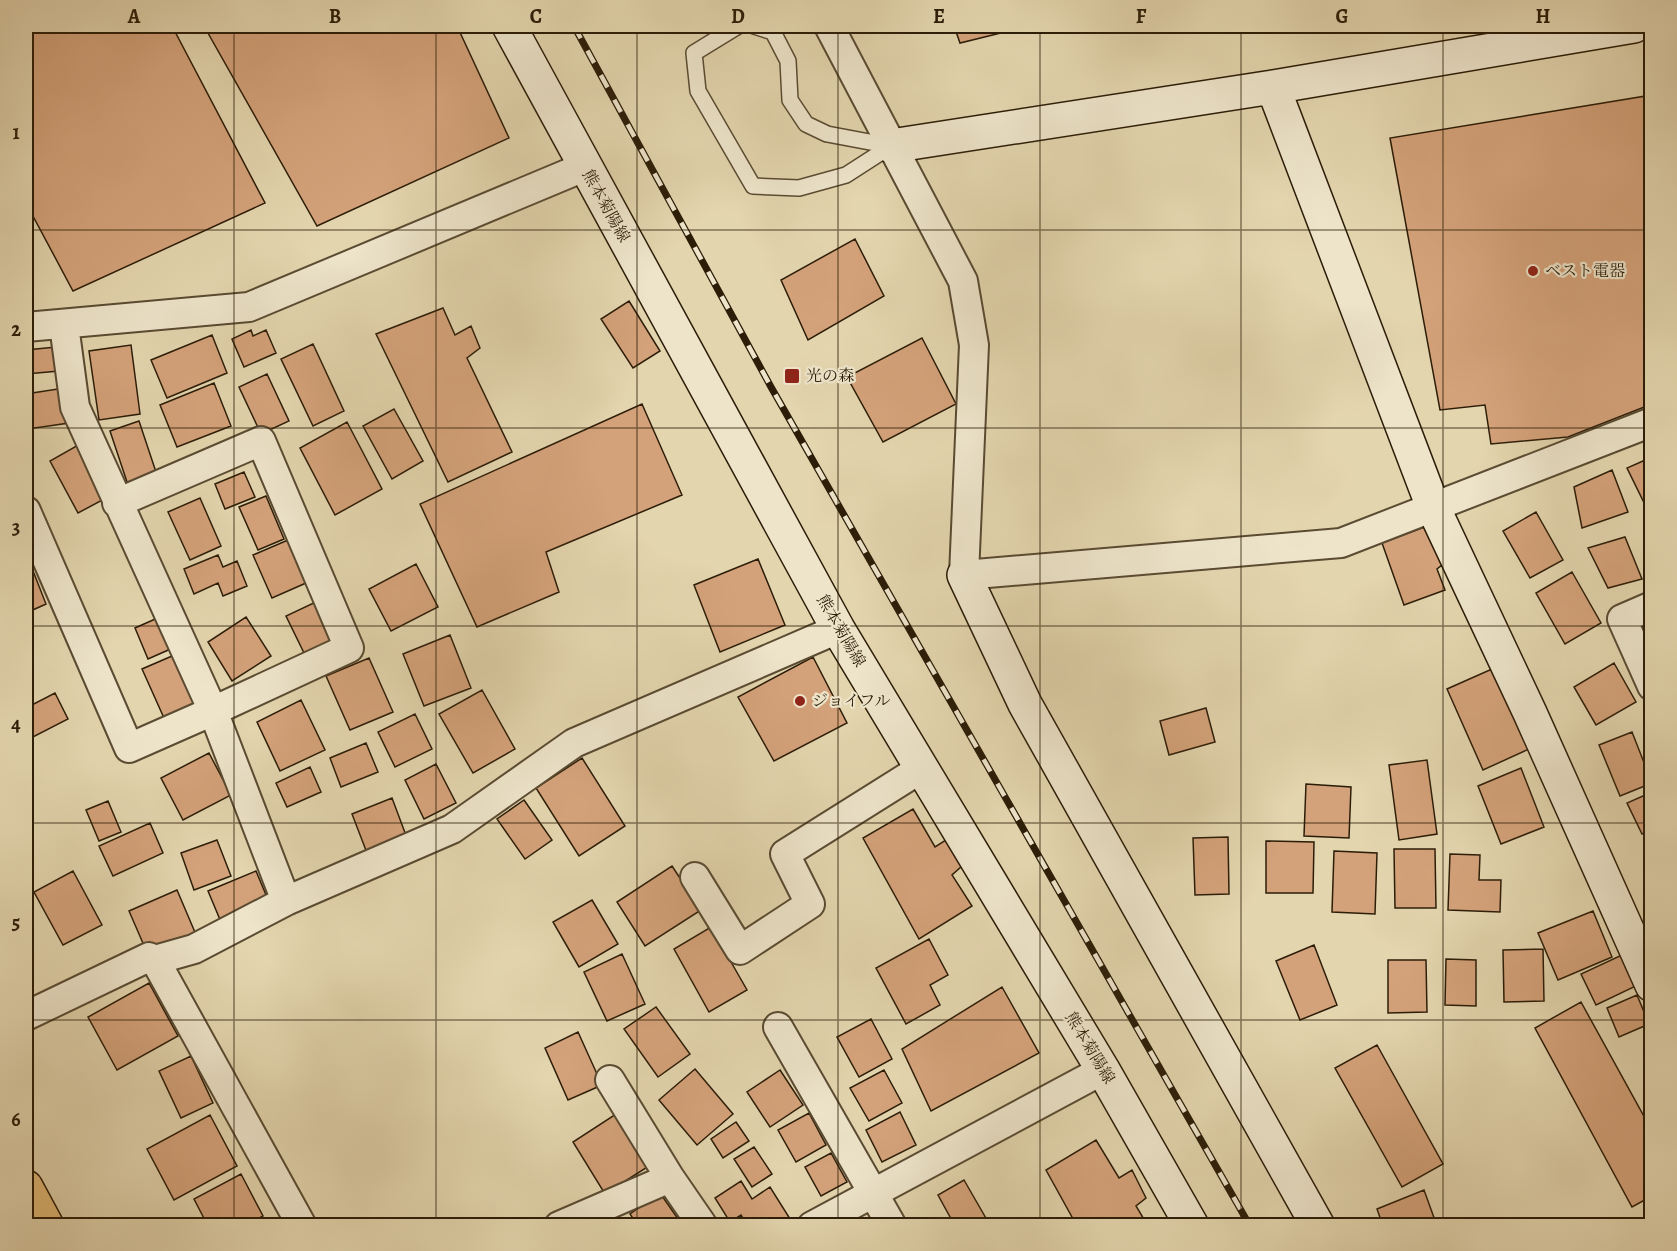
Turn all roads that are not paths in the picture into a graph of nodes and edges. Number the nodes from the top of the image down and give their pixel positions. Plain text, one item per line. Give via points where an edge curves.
1 (509, 26) edge
2 (738, 26) edge
3 (754, 26) edge
4 (829, 26) edge
5 (1634, 26) edge
6 (1273, 87) junction
7 (891, 146) junction
8 (584, 167) junction
9 (64, 325) junction
10 (26, 327) edge
11 (1652, 422) edge
12 (117, 502) junction
13 (1433, 507) junction
14 (26, 511) edge
15 (964, 575) junction
16 (1652, 606) edge
17 (838, 629) junction
18 (1652, 686) edge
19 (213, 711) junction
20 (922, 768) junction
21 (695, 877) dead end
22 (286, 901) junction
23 (155, 960) junction
24 (1652, 985) edge
25 (26, 1016) edge
26 (778, 1027) dead end
27 (1103, 1070) junction
28 (610, 1080) dead end
29 (670, 1178) junction
30 (26, 1187) edge
31 (873, 1193) junction
32 (47, 1226) edge
33 (302, 1226) edge
34 (559, 1226) edge
35 (703, 1226) edge
36 (812, 1226) edge
37 (892, 1226) edge
38 (1192, 1226) edge
39 (1318, 1226) edge

1 - 8 street, 熊本菊陽線
2 - 7 lane via 694,53 698,91 753,186 799,188 846,175
3 - 7 lane via 773,32 788,61 790,100 806,124 827,134
4 - 7 street
5 - 6 street
6 - 7 street
6 - 13 street
7 - 15 street via 963,281 974,345
8 - 9 street via 249,307
8 - 17 street, 熊本菊陽線
9 - 10 street
9 - 12 street via 75,407
11 - 13 street
12 - 19 street
12 - 19 street via 261,441 349,648
13 - 15 street via 1341,543
13 - 24 street
14 - 19 street via 129,748
15 - 39 street via 1025,704
16 - 18 street via 1622,619
17 - 20 street, 熊本菊陽線
17 - 22 street via 574,743 452,829
19 - 22 street
20 - 21 street via 784,854 810,904 740,950
20 - 27 street, 熊本菊陽線
22 - 23 street via 194,950
23 - 25 street via 149,957
23 - 33 street
26 - 31 street
27 - 31 street
27 - 38 street, 熊本菊陽線
28 - 29 street
29 - 34 street
29 - 35 street
30 - 32 highway
31 - 36 street
31 - 37 street

